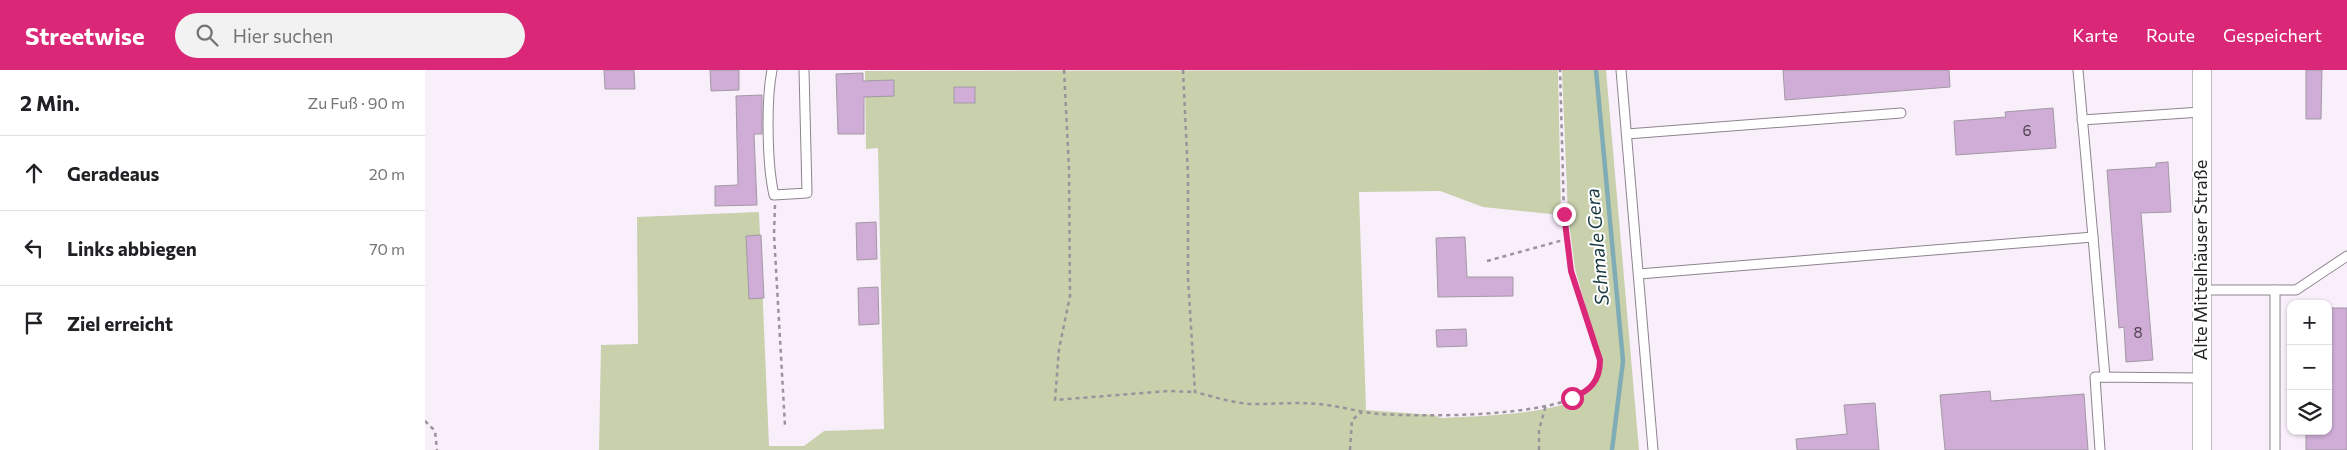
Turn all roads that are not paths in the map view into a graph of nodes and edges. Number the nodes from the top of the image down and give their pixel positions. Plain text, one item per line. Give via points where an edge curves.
1 (772, 70) edge
2 (804, 70) edge
3 (1621, 70) edge
4 (2078, 70) edge
5 (2202, 70) edge
6 (2201, 112) junction
7 (1901, 113) dead end
8 (2082, 120) junction
9 (1627, 134) junction
10 (2093, 237) junction
11 (2347, 256) edge
12 (1639, 274) junction
13 (2201, 290) junction
14 (2275, 290) junction
15 (2105, 377) junction
16 (2201, 378) junction
17 (1653, 450) edge
18 (2100, 450) edge
19 (2202, 450) edge
20 (2275, 450) edge

1 - 2 lane via 770,177 774,195 807,194
3 - 9 lane
4 - 8 lane
5 - 6 street, Alte Mittelhäuser Straße
6 - 8 lane
6 - 13 street, Alte Mittelhäuser Straße
7 - 9 lane
8 - 10 lane
9 - 12 lane
10 - 12 lane
10 - 15 lane
11 - 14 lane via 2297,290
12 - 17 lane
13 - 14 lane
13 - 16 street, Alte Mittelhäuser Straße
14 - 20 lane
15 - 16 lane
15 - 18 lane via 2095,377
16 - 19 street, Alte Mittelhäuser Straße

